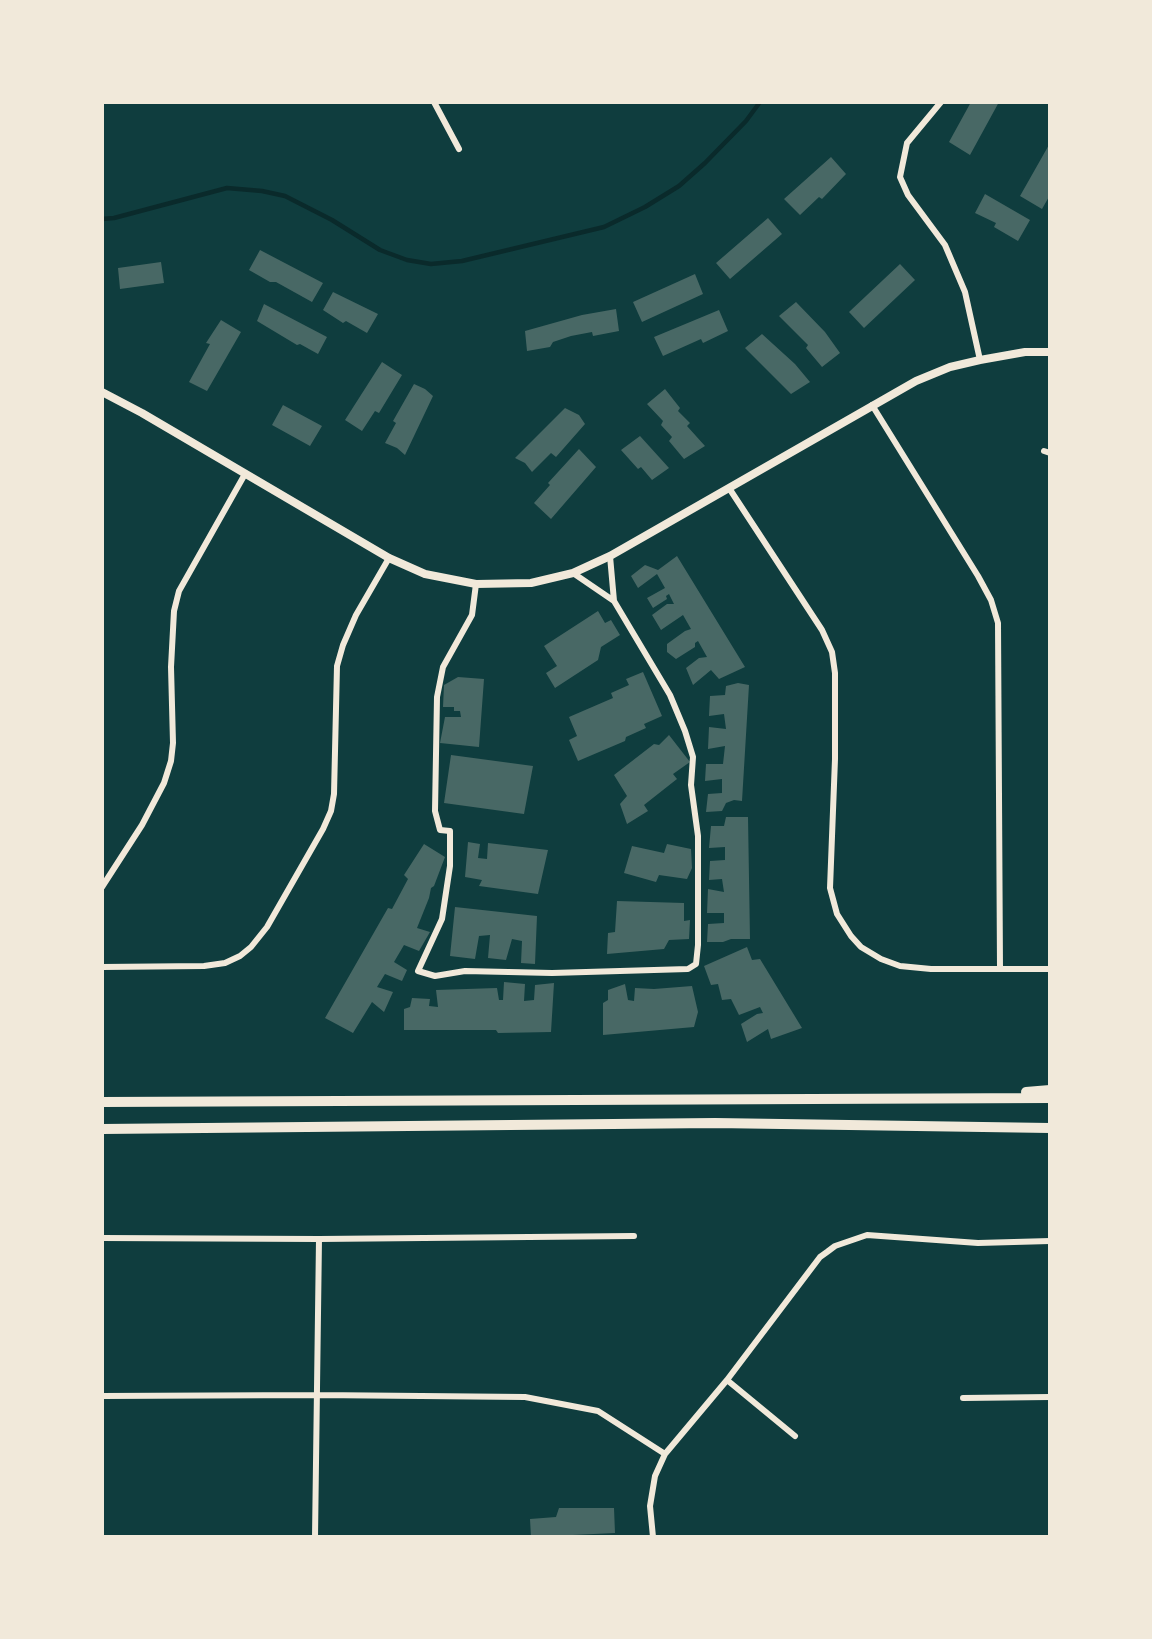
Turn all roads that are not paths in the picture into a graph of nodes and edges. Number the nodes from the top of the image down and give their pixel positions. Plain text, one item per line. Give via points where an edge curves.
1 (434, 102) edge
2 (941, 102) edge
3 (459, 149) dead end
4 (1050, 352) edge
5 (980, 360) junction
6 (103, 395) edge
7 (872, 405) junction
8 (244, 474) junction
9 (729, 488) junction
10 (609, 556) junction
11 (389, 558) junction
12 (573, 573) junction
13 (476, 584) junction
14 (614, 601) junction
15 (102, 887) edge
16 (102, 967) edge
17 (1000, 968) junction
18 (1050, 969) edge
19 (1050, 1090) edge
20 (947, 1098) junction
21 (1050, 1098) edge
22 (102, 1102) edge
23 (102, 1129) edge
24 (1050, 1130) edge
25 (634, 1236) dead end
26 (102, 1238) edge
27 (318, 1239) junction
28 (1050, 1241) edge
29 (727, 1380) junction
30 (317, 1395) junction
31 (102, 1396) edge
32 (1050, 1397) edge
33 (963, 1398) dead end
34 (795, 1436) dead end
35 (665, 1454) junction
36 (315, 1537) edge
37 (653, 1537) edge

1 - 3 street
2 - 5 street via 907,143 900,177 908,195 945,245 965,292
4 - 5 street
5 - 7 street via 916,381
6 - 8 street via 142,413
7 - 9 street
7 - 17 street via 978,576 998,623
8 - 11 street
8 - 15 street via 179,591 171,666 173,743 164,783
9 - 10 street
9 - 17 street via 822,630 832,652 835,748 830,888 837,914 861,947 900,966
10 - 12 street
10 - 14 street
11 - 13 street via 425,574
11 - 16 street via 356,615 337,666 331,811 267,927 251,947 225,963
12 - 13 street via 531,583
12 - 14 street
13 - 14 street via 472,615 443,667 437,697 435,811 440,830 450,831 450,866 442,919 418,971 435,976 465,971 675,971 696,964 698,836 691,785 693,758 670,695
17 - 18 street
19 - 20 main road
20 - 21 main road
20 - 22 main road
23 - 24 main road via 715,1123
25 - 27 street
26 - 27 street
27 - 30 street
28 - 29 street via 978,1243 867,1235 835,1246 820,1257
29 - 34 street
29 - 35 street
30 - 31 street
30 - 35 street via 525,1397 598,1411
30 - 36 street
32 - 33 street
35 - 37 street via 655,1476 650,1506

